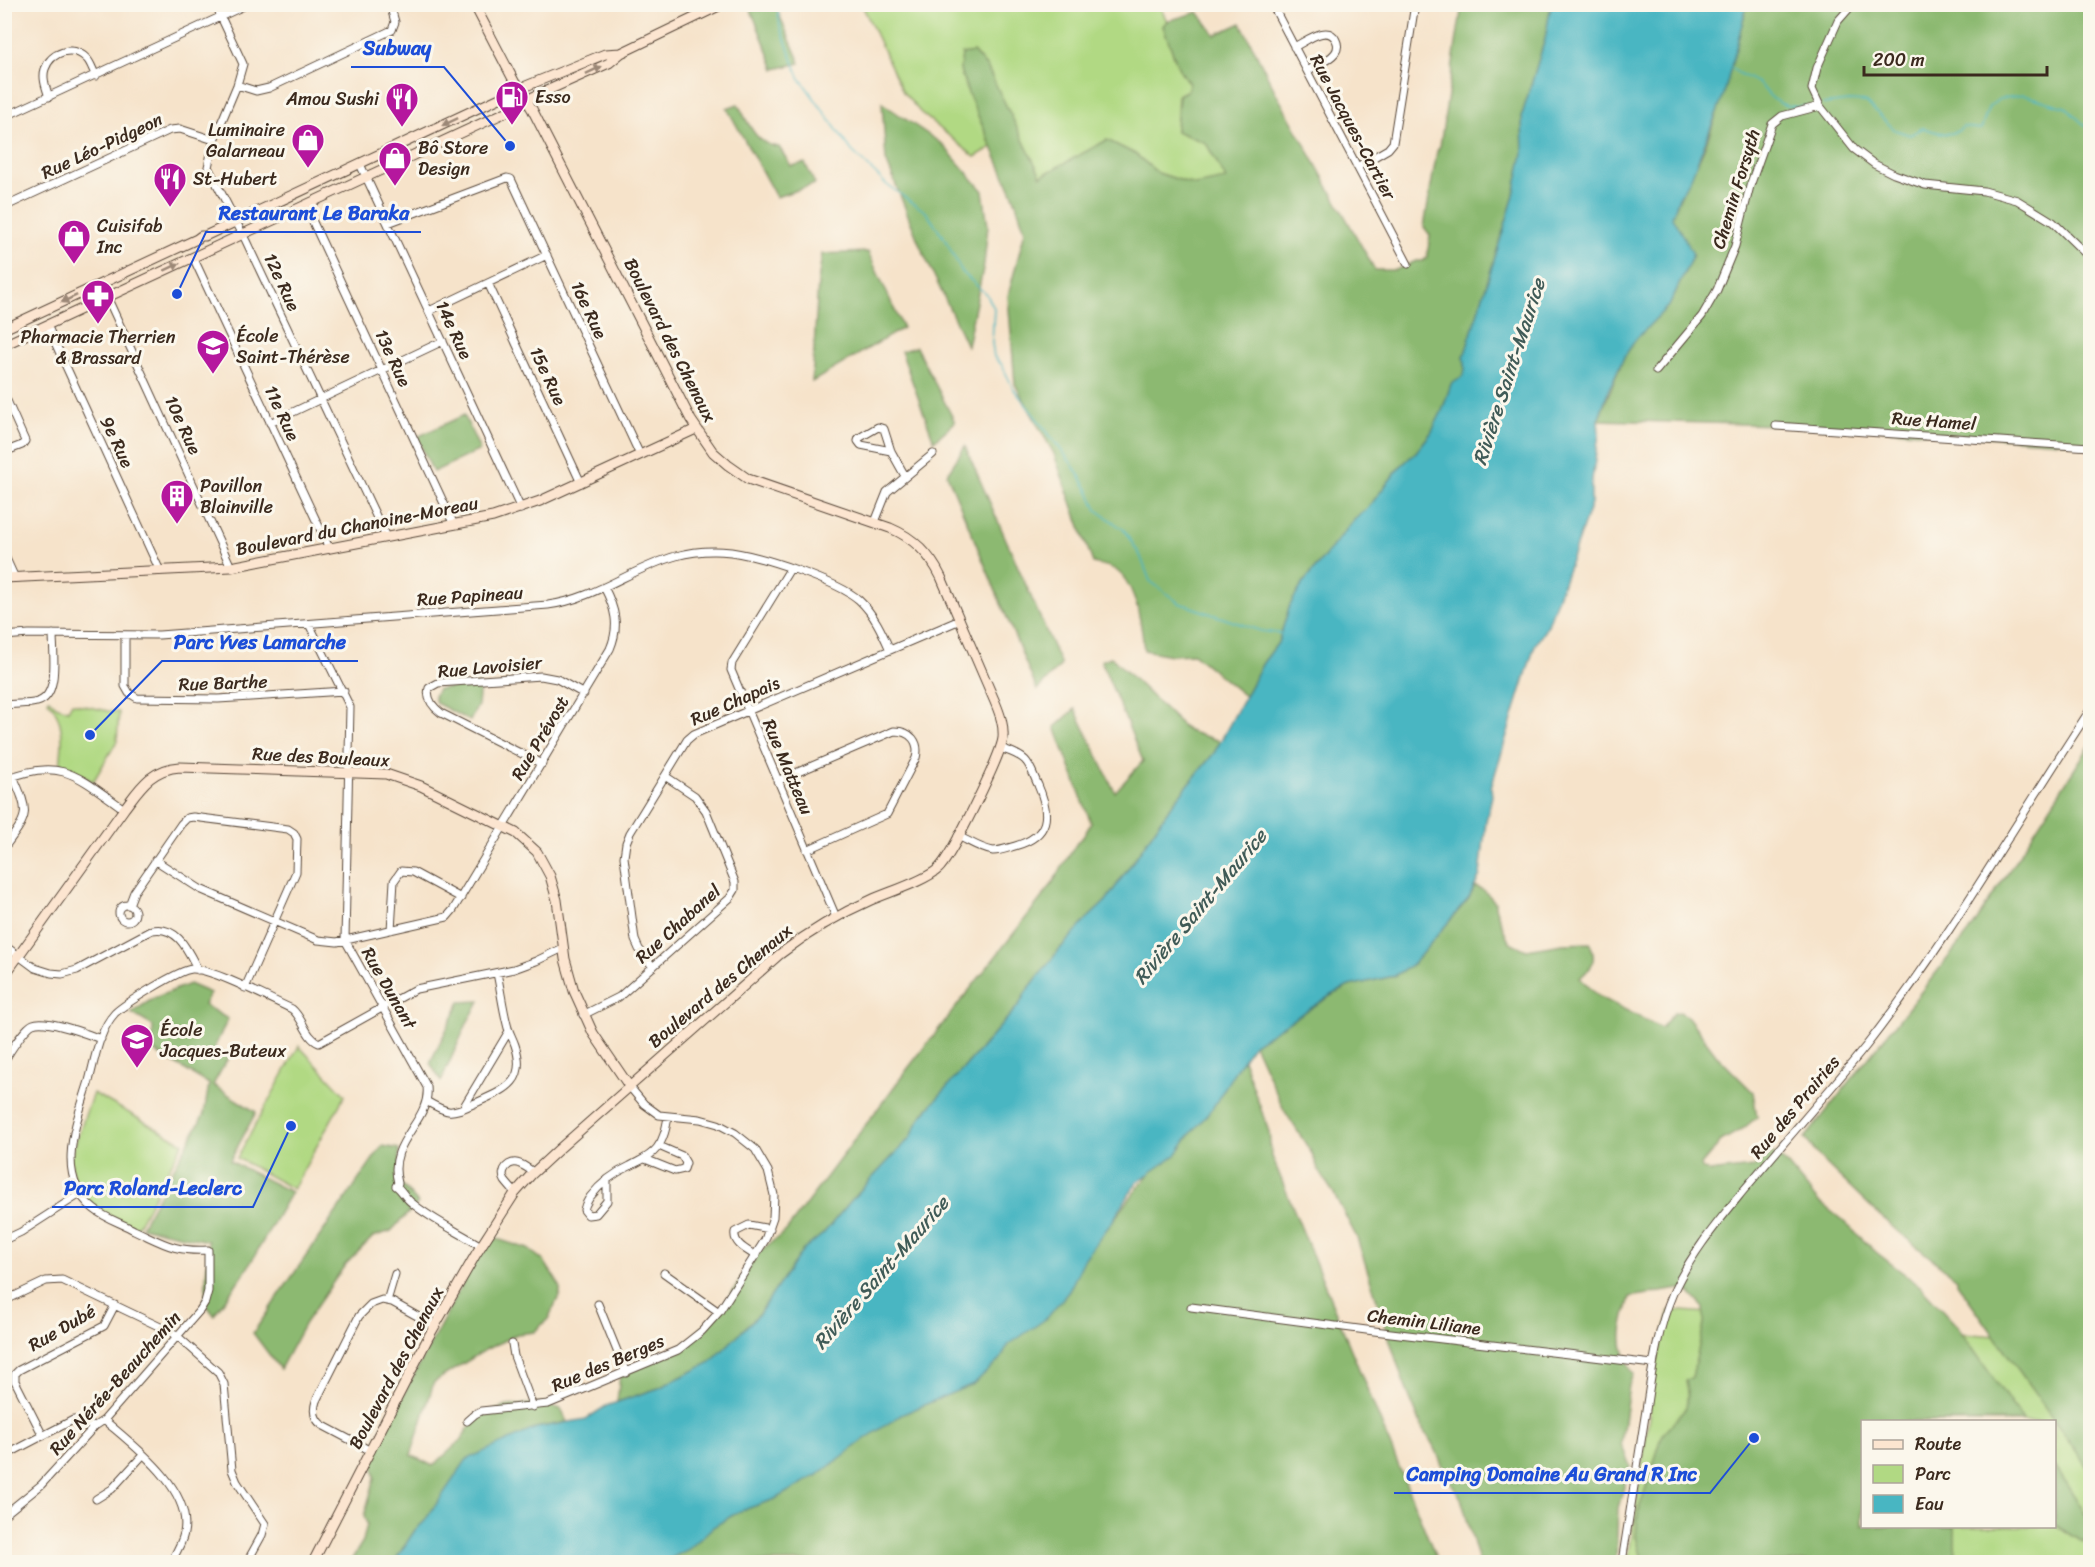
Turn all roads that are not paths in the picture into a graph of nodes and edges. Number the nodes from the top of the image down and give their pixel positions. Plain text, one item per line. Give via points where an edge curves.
1 (215, 4) edge
2 (248, 4) edge
3 (390, 4) edge
4 (474, 4) edge
5 (723, 4) edge
6 (1272, 4) edge
7 (1415, 4) edge
8 (1853, 4) edge
9 (222, 17) junction
10 (1294, 47) junction
11 (621, 53) junction
12 (1307, 71) junction
13 (96, 76) junction
14 (237, 85) junction
15 (521, 88) junction
16 (50, 97) junction
17 (526, 100) junction
18 (1820, 106) junction
19 (4, 117) edge
20 (214, 140) junction
21 (360, 164) junction
22 (1357, 167) junction
23 (366, 177) junction
24 (304, 205) junction
25 (4, 207) edge
26 (235, 221) junction
27 (388, 223) junction
28 (243, 234) junction
29 (547, 255) junction
30 (193, 257) junction
31 (2091, 258) edge
32 (1408, 264) dead end
33 (136, 268) junction
34 (142, 281) junction
35 (488, 283) junction
36 (107, 297) junction
37 (429, 311) junction
38 (47, 325) junction
39 (4, 329) edge
40 (443, 341) junction
41 (4, 345) edge
42 (382, 370) junction
43 (1656, 371) dead end
44 (4, 394) edge
45 (321, 399) junction
46 (270, 423) junction
47 (1776, 426) dead end
48 (696, 429) junction
49 (2091, 447) edge
50 (891, 451) junction
51 (4, 452) edge
52 (933, 454) dead end
53 (640, 455) junction
54 (905, 476) junction
55 (581, 483) junction
56 (521, 509) junction
57 (875, 522) junction
58 (454, 525) junction
59 (386, 537) junction
60 (329, 548) junction
61 (4, 554) edge
62 (231, 567) junction
63 (790, 569) junction
64 (160, 571) junction
65 (4, 578) edge
66 (15, 578) junction
67 (604, 587) junction
68 (960, 620) junction
69 (309, 624) junction
70 (53, 634) junction
71 (125, 635) junction
72 (4, 636) edge
73 (890, 650) junction
74 (344, 691) junction
75 (584, 694) junction
76 (4, 705) edge
77 (2091, 710) edge
78 (747, 711) junction
79 (1000, 748) junction
80 (542, 764) junction
81 (349, 773) junction
82 (13, 776) junction
83 (665, 776) junction
84 (4, 780) edge
85 (777, 781) junction
86 (124, 809) junction
87 (504, 826) junction
88 (958, 836) junction
89 (4, 848) edge
90 (807, 850) junction
91 (155, 860) junction
92 (461, 897) junction
93 (129, 905) dead end
94 (836, 917) junction
95 (274, 922) junction
96 (391, 930) junction
97 (345, 940) junction
98 (4, 945) edge
99 (563, 948) junction
100 (19, 956) junction
101 (653, 966) junction
102 (198, 970) junction
103 (497, 973) junction
104 (4, 976) edge
105 (245, 988) junction
106 (383, 1006) junction
107 (583, 1015) junction
108 (509, 1031) junction
109 (101, 1039) junction
110 (4, 1061) edge
111 (629, 1086) junction
112 (426, 1101) junction
113 (463, 1108) junction
114 (668, 1117) junction
115 (659, 1146) junction
116 (645, 1159) junction
117 (533, 1172) junction
118 (607, 1180) junction
119 (515, 1193) junction
120 (80, 1194) junction
121 (770, 1229) junction
122 (4, 1240) edge
123 (481, 1246) junction
124 (756, 1256) junction
125 (664, 1273) dead end
126 (396, 1274) dead end
127 (4, 1301) edge
128 (387, 1301) junction
129 (598, 1304) dead end
130 (115, 1305) junction
131 (1191, 1307) dead end
132 (718, 1312) junction
133 (435, 1326) junction
134 (177, 1336) junction
135 (512, 1344) dead end
136 (1653, 1364) junction
137 (626, 1373) junction
138 (533, 1407) junction
139 (104, 1420) junction
140 (467, 1421) dead end
141 (93, 1428) junction
142 (43, 1436) junction
143 (371, 1451) junction
144 (143, 1455) junction
145 (4, 1456) edge
146 (96, 1499) dead end
147 (4, 1515) edge
148 (171, 1563) edge
149 (247, 1563) edge
150 (313, 1563) edge
151 (1622, 1563) edge

1 - 9 street, 12e Rue
2 - 9 street
3 - 14 street via 395,22 392,30 269,88 256,91
4 - 15 street, Boulevard des Chenaux
5 - 11 street
6 - 10 street, Rue Jacques-Cartier
7 - 22 street via 1393,143
8 - 18 street via 1838,21 1817,68 1812,89
9 - 13 street
9 - 14 street, 12e Rue via 243,64
10 - 12 street, Rue Jacques-Cartier
10 - 12 street via 1323,33 1336,40 1334,54
11 - 15 street via 605,54
17 -> 11 street via 609,63
12 - 22 street, Rue Jacques-Cartier
13 - 16 street
13 - 16 street via 88,59 79,53 66,51 55,55 45,70 44,82
14 - 20 street, 12e Rue
15 - 17 street, Boulevard des Chenaux
15 -> 21 street
16 - 19 street
17 - 23 street
17 - 48 street, Boulevard des Chenaux
18 - 31 street via 1854,149 1874,164 1925,185 1984,191 2017,200 2053,222
18 - 43 street, Chemin Forsyth via 1782,116 1772,123 1735,246 1717,290 1702,316
20 - 25 street, Rue Léo-Pidgeon via 180,129 170,130
20 - 26 street, 12e Rue via 208,167
21 - 23 street, 14e Rue
21 - 26 street
22 - 32 street, Rue Jacques-Cartier
23 - 24 street
23 - 27 street, 14e Rue
24 - 28 street
24 - 42 street, 13e Rue
26 - 28 street, 12e Rue
26 - 33 street
27 - 29 street, 16e Rue via 510,178
27 - 37 street, 14e Rue
28 - 30 street
28 - 45 street, 12e Rue
29 - 35 street
29 - 53 street, 16e Rue
34 -> 30 street
30 - 46 street, 11e Rue
33 - 34 street
33 -> 39 street
34 - 36 street
35 - 37 street
35 - 55 street, 15e Rue
36 - 38 street
36 - 62 street, 10e Rue
37 - 40 street, 14e Rue
38 - 41 street
38 - 64 street, 9e Rue
40 - 42 street
40 - 56 street, 14e Rue
42 - 45 street
42 - 58 street, 13e Rue
44 - 51 street via 25,439 23,444
45 - 46 street
45 - 59 street, 12e Rue
46 - 60 street, 11e Rue
47 - 49 street, Rue Hamel
48 - 53 street, Boulevard du Chanoine-Moreau
48 - 57 street, Boulevard des Chenaux via 723,461 752,480
50 - 50 street via 881,428 859,438 861,445
50 - 54 street
52 - 54 street
53 - 55 street, Boulevard du Chanoine-Moreau
54 - 57 street via 885,494
55 - 56 street, Boulevard du Chanoine-Moreau
56 - 58 street, Boulevard du Chanoine-Moreau
57 - 68 street, Boulevard des Chenaux via 903,534 925,552
58 - 59 street, Boulevard du Chanoine-Moreau
59 - 60 street, Boulevard du Chanoine-Moreau
60 - 62 street, Boulevard du Chanoine-Moreau
61 - 66 street
62 - 64 street, Boulevard du Chanoine-Moreau
63 - 67 street, Rue Papineau via 736,553 702,551 671,557
63 - 73 street, Rue Papineau via 853,595 872,614
63 - 78 street, Rue Matteau via 731,668
64 - 66 street, Boulevard du Chanoine-Moreau
65 - 66 street, Boulevard du Chanoine-Moreau
67 - 69 street, Rue Papineau via 568,602 537,606
67 - 75 street, Rue Prévost via 614,608 615,632 606,657
68 - 73 street, Rue Chapais
68 - 79 street, Boulevard des Chenaux via 1001,718
69 - 71 street, Rue Papineau
69 - 74 street, Rue Dunant
70 - 71 street, Rue Papineau
70 - 72 street, Rue Papineau
70 - 76 street via 53,682 48,695 38,702
71 - 74 street, Rue Barthe via 125,683 129,693 137,698 227,699
73 - 78 street, Rue Chapais
74 - 81 street, Rue Dunant via 350,711
75 - 80 street, Rue Prévost
75 - 80 street, Rue Lavoisier via 541,676 438,683 429,688 432,705 441,713
77 - 136 street, Rue des Prairies via 1982,883 1898,1002 1733,1203 1688,1265 1664,1317
78 - 83 street, Rue Chapais via 692,735
78 - 85 street, Rue Matteau
79 - 88 street, Boulevard des Chenaux
79 - 88 street via 1028,764 1044,801 1043,829 1027,842 995,851
80 - 87 street, Rue Prévost
81 - 86 street, Rue des Bouleaux via 169,768 148,778
81 - 87 street, Rue des Bouleaux via 380,773 404,779
81 - 97 street, Rue Dunant
82 - 84 street
82 - 86 street via 40,769 60,771 81,779
82 - 89 street via 26,814
83 - 101 street, Rue Chapais via 630,833 624,853 635,940
83 - 101 street, Rue Chabanel via 703,806 736,887 730,898
85 - 90 street, Rue Matteau
85 - 90 street via 894,731 907,733 915,742 916,758 887,814
86 - 100 street, Rue des Bouleaux
87 - 92 street, Rue Prévost
87 - 99 street, Rue des Bouleaux via 530,844 548,869
88 - 94 street, Boulevard des Chenaux via 935,872
90 - 94 street, Rue Matteau
91 - 93 street
91 - 95 street, Rue Prévost via 195,887
91 - 95 street via 189,817 291,830 297,839 297,870
92 - 96 street, Rue Prévost via 447,917
92 - 96 street via 413,872 401,871 394,881
94 - 111 street, Boulevard des Chenaux via 780,954
95 - 97 street, Rue Prévost via 318,940
95 - 105 street
96 - 97 street, Rue Prévost
97 - 106 street, Rue Dunant
98 - 100 street
99 - 103 street
99 - 107 street, Rue des Bouleaux
100 - 102 street via 45,972 68,973 158,929 171,932 182,941
100 - 104 street, Rue des Bouleaux
101 - 107 street, Rue Chabanel via 619,997
102 - 105 street
102 - 109 street via 181,973 119,1010 108,1021
103 - 106 street via 416,989
103 - 108 street
105 - 106 street via 295,1012 317,1042 324,1042
106 - 112 street, Rue Dunant via 426,1083
107 - 111 street, Rue des Bouleaux
108 - 113 street
108 - 113 street via 516,1048 518,1076 511,1084
109 - 110 street via 49,1023 35,1023
109 - 120 street via 70,1149
111 - 114 street, Rue des Berges via 651,1111
111 - 117 street, Boulevard des Chenaux
112 - 113 street via 448,1112
112 - 123 street via 399,1150 396,1186 417,1207
114 - 115 street
114 - 121 street, Rue des Berges via 718,1124 755,1149 773,1189 775,1209
115 - 116 street
115 - 116 street via 683,1157 684,1169 675,1172
116 - 118 street
117 - 119 street, Boulevard des Chenaux
117 - 119 street via 517,1163 507,1166 504,1179
118 - 118 street via 585,1205 588,1215 596,1214 606,1202
119 - 123 street, Boulevard des Chenaux
120 - 122 street
120 - 134 street, Rue Nérée-Beauchemin via 99,1213 165,1244 189,1251 208,1250 205,1302
121 - 124 street, Rue des Berges
121 - 124 street via 752,1225 735,1232 736,1241
123 - 133 street, Boulevard des Chenaux
124 - 132 street, Rue des Berges
125 - 132 street
126 - 128 street
127 - 130 street via 58,1279
128 - 133 street
128 - 143 street via 375,1302 362,1312 314,1408 322,1425
129 - 137 street
130 - 134 street
130 - 142 street, Rue Dubé via 104,1326 15,1374
131 - 136 street, Chemin Liliane
132 - 137 street, Rue des Berges via 678,1350
133 - 143 street, Boulevard des Chenaux
134 - 139 street, Rue Nérée-Beauchemin
134 - 149 street via 223,1380 232,1470 265,1524
135 - 138 street
136 - 151 street, Rue des Prairies
137 - 138 street, Rue des Berges
138 - 140 street, Rue des Berges via 481,1411
139 - 141 street, Rue Nérée-Beauchemin
139 - 144 street
141 - 142 street via 84,1420 77,1420
141 - 147 street, Rue Nérée-Beauchemin via 46,1480
142 - 145 street
143 - 150 street, Boulevard des Chenaux
144 - 146 street via 112,1490
144 - 148 street via 167,1480 183,1510 184,1533

